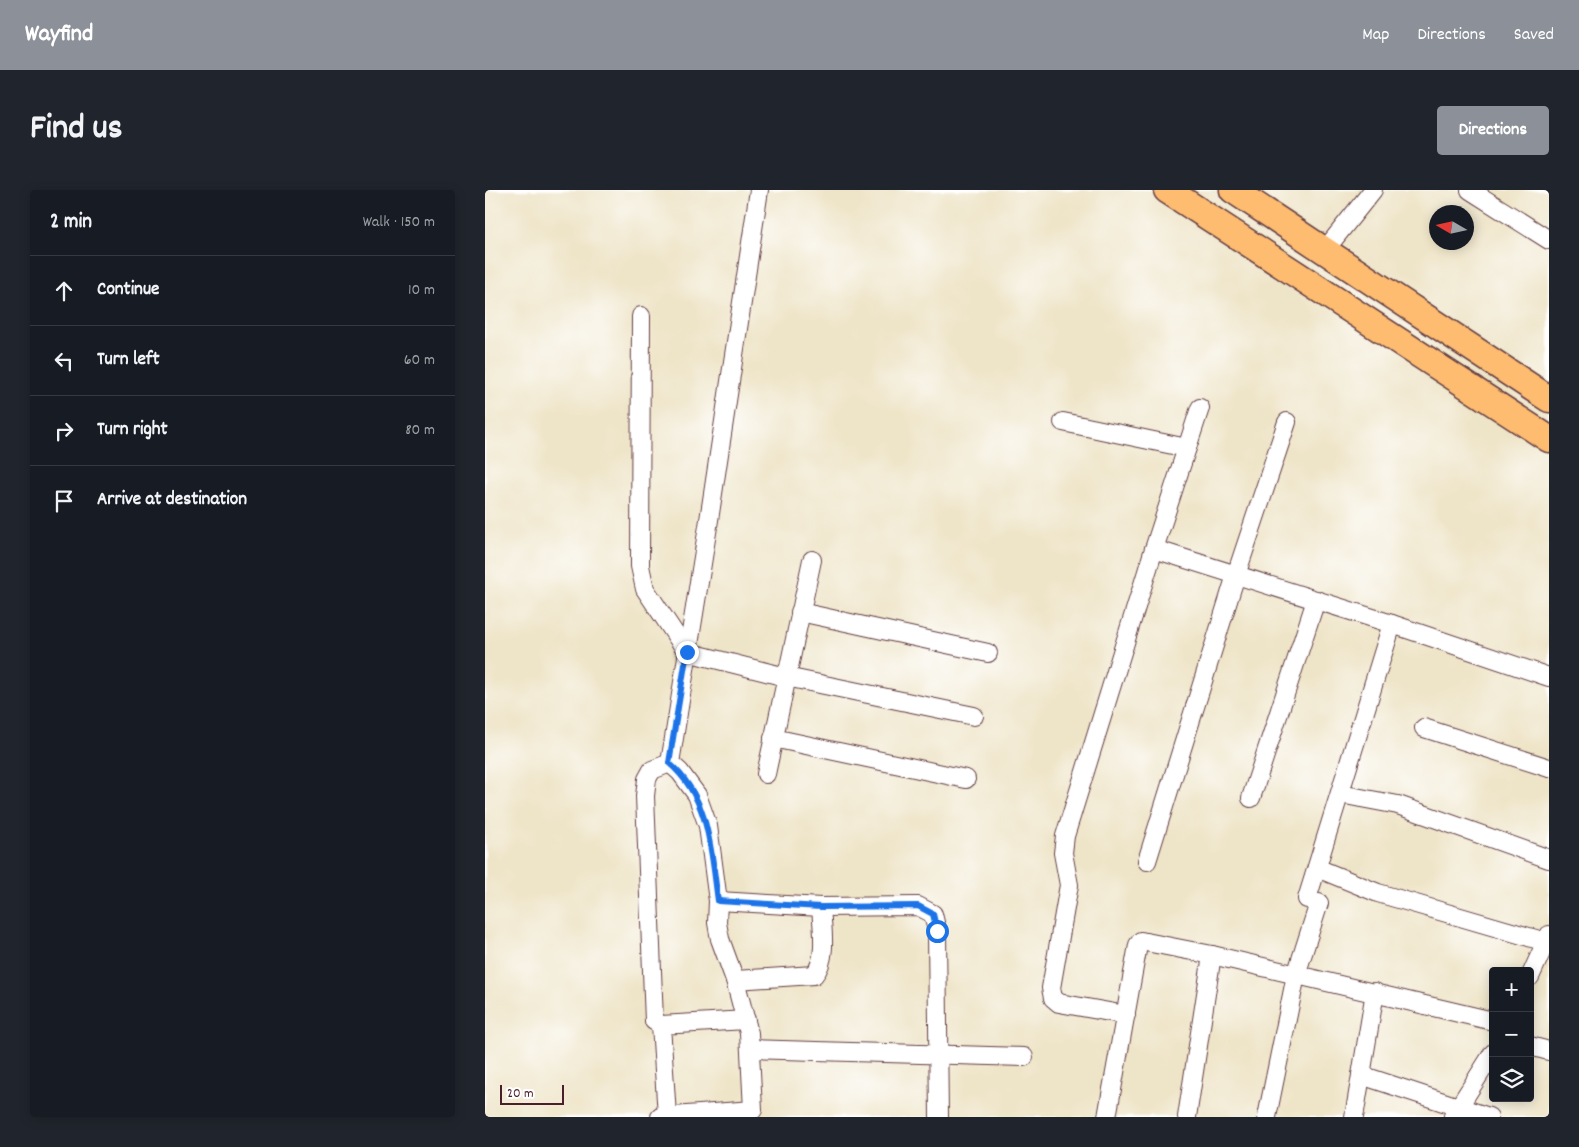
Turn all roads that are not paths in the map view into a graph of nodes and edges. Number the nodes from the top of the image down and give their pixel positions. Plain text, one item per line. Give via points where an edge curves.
1 (759, 190) edge
2 (1167, 190) edge
3 (1233, 190) edge
4 (1373, 190) edge
5 (1470, 190) edge
6 (1549, 240) edge
7 (1325, 250) junction
8 (641, 316) dead end
9 (1549, 399) edge
10 (1200, 408) dead end
11 (1063, 422) dead end
12 (1287, 422) dead end
13 (1549, 439) edge
14 (1187, 448) junction
15 (1154, 549) junction
16 (812, 560) dead end
17 (1236, 575) junction
18 (1315, 600) junction
19 (800, 612) junction
20 (1392, 624) junction
21 (687, 652) junction
22 (989, 652) dead end
23 (786, 677) junction
24 (1549, 677) edge
25 (975, 716) dead end
26 (1424, 728) dead end
27 (773, 738) junction
28 (669, 763) junction
29 (1549, 768) edge
30 (766, 774) dead end
31 (966, 779) dead end
32 (1340, 794) junction
33 (1251, 798) dead end
34 (1549, 859) edge
35 (1147, 861) dead end
36 (1317, 868) junction
37 (718, 901) junction
38 (821, 907) junction
39 (1547, 938) edge
40 (1212, 955) junction
41 (1534, 968) edge
42 (1296, 974) junction
43 (735, 980) junction
44 (1375, 992) junction
45 (1125, 1015) junction
46 (746, 1020) junction
47 (1489, 1020) edge
48 (661, 1025) junction
49 (1534, 1047) edge
50 (751, 1049) junction
51 (1549, 1051) edge
52 (937, 1053) junction
53 (1024, 1057) dead end
54 (1490, 1057) edge
55 (1361, 1075) junction
56 (1455, 1112) edge
57 (753, 1114) edge
58 (664, 1117) edge
59 (939, 1117) edge
60 (1107, 1117) edge
61 (1187, 1117) edge
62 (1267, 1117) edge
63 (1354, 1117) edge
64 (1489, 1117) edge

1 - 21 street
2 - 13 main road
3 - 7 main road
4 - 7 street
5 - 6 street
7 - 9 main road
8 - 21 street via 641,579
10 - 14 street
11 - 14 street
12 - 17 street
14 - 15 street
15 - 17 street
15 - 45 street via 1065,836 1063,853 1069,885 1051,988 1053,998 1059,1003
16 - 19 street
17 - 18 street
17 - 35 street
18 - 20 street
18 - 33 street
19 - 22 street
19 - 23 street
20 - 24 street
20 - 32 street
21 - 23 street
21 - 28 street
23 - 25 street
23 - 27 street
26 - 29 street
27 - 30 street
27 - 31 street
28 - 37 street via 697,795 708,826
28 - 48 street via 651,770 645,796 653,1013 654,1022
32 - 34 street via 1397,805
32 - 36 street
36 - 39 street via 1378,893
36 - 42 street
37 - 38 street
37 - 43 street via 720,939
38 - 43 street via 822,959 814,975
38 - 52 street via 918,906 933,914 937,931
39 - 41 street
40 - 42 street
40 - 45 street via 1141,941
40 - 61 street
42 - 44 street
42 - 62 street
43 - 46 street
44 - 47 street
44 - 55 street
45 - 60 street
46 - 48 street
46 - 50 street
48 - 58 street
49 - 51 street
50 - 52 street
50 - 57 street
52 - 53 street
52 - 59 street
54 - 56 street
55 - 56 street
55 - 63 street
56 - 64 street
57 - 58 street

